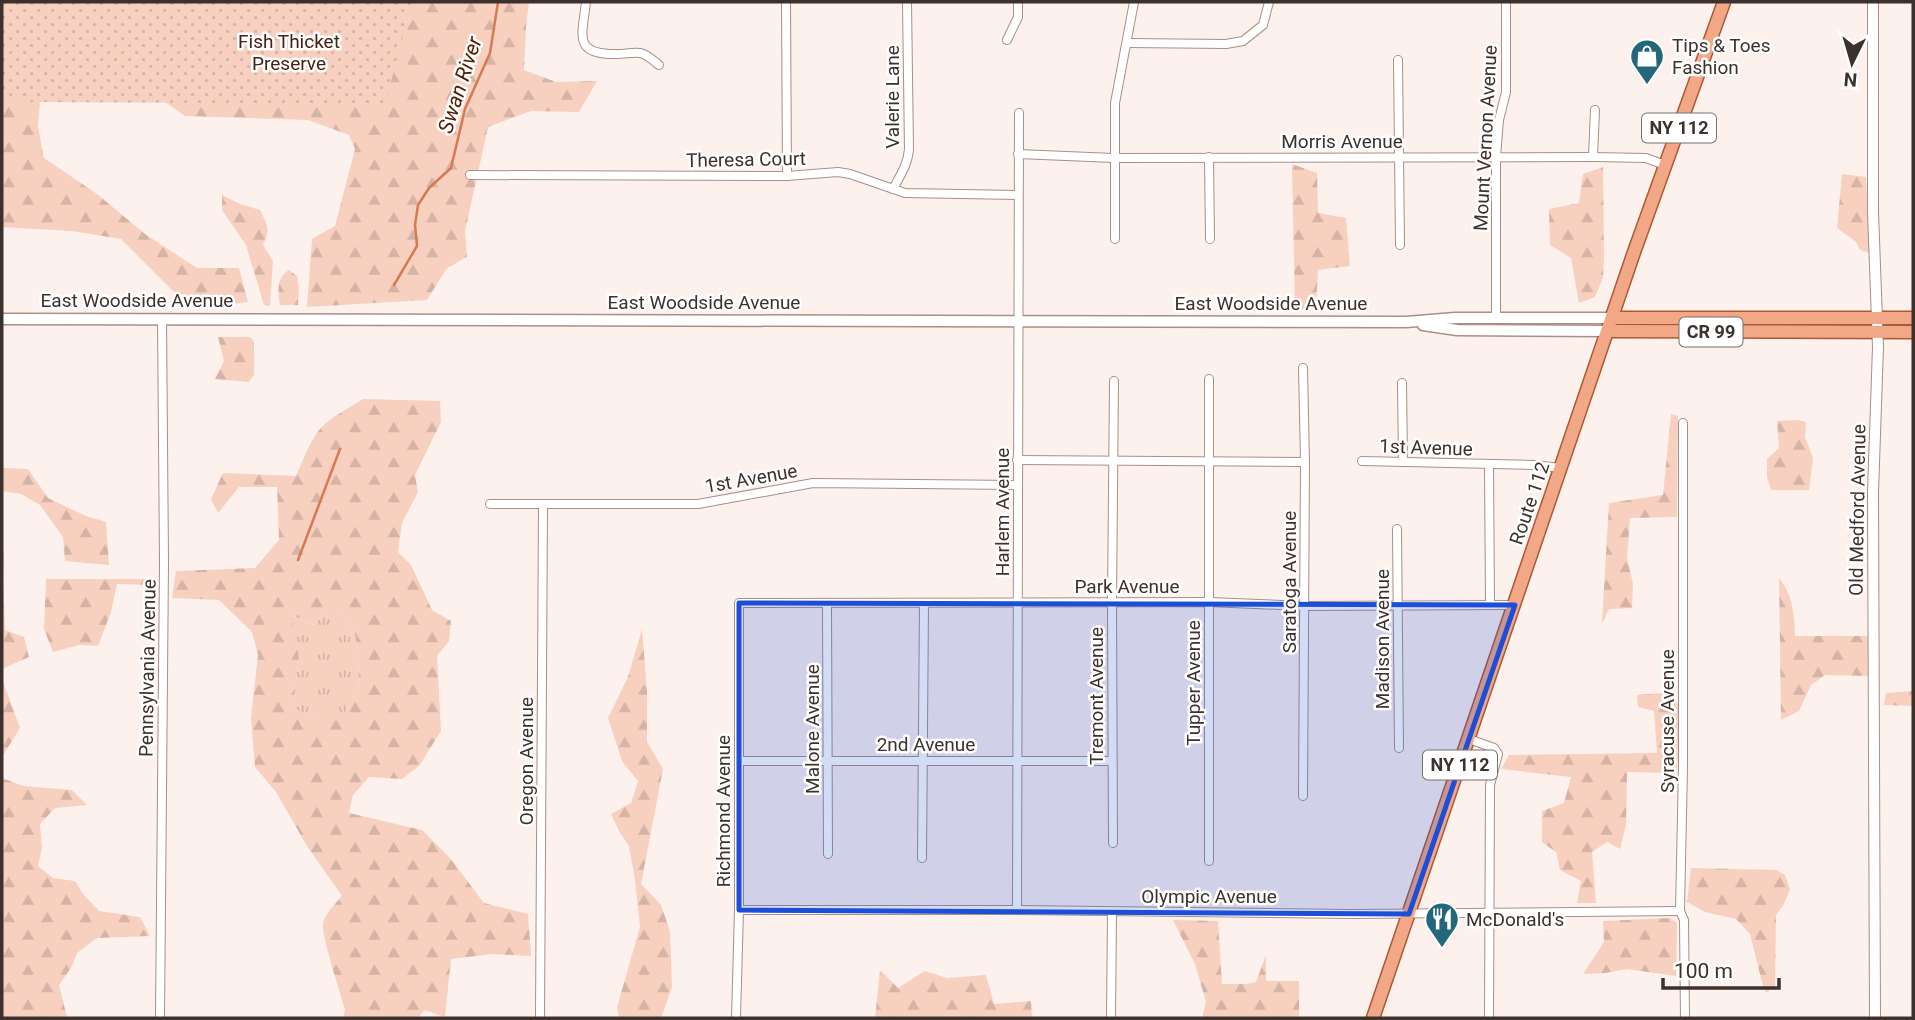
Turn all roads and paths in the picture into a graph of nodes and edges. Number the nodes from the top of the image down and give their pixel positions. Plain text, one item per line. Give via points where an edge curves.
1 (586, 2) edge
2 (786, 2) edge
3 (907, 2) edge
4 (1017, 2) edge
5 (1135, 2) edge
6 (1269, 2) edge
7 (1506, 2) edge
8 (1724, 2) edge
9 (1873, 2) edge
10 (1007, 40) dead end
11 (1128, 43) junction
12 (1398, 60) dead end
13 (659, 65) dead end
14 (1595, 110) dead end
15 (1019, 113) dead end
16 (1018, 154) junction
17 (1209, 157) junction
18 (1399, 157) junction
19 (1496, 157) junction
20 (1593, 157) junction
21 (1114, 158) junction
22 (1665, 165) junction
23 (470, 174) dead end
24 (787, 176) junction
25 (893, 189) junction
26 (1018, 195) junction
27 (1115, 239) dead end
28 (1210, 239) dead end
29 (1400, 245) dead end
30 (1877, 317) junction
31 (1496, 318) junction
32 (1612, 318) junction
33 (1913, 318) edge
34 (2, 319) edge
35 (162, 319) junction
36 (1018, 322) junction
37 (1406, 323) junction
38 (1608, 331) junction
39 (1878, 332) junction
40 (1913, 332) edge
41 (1303, 368) dead end
42 (1209, 379) dead end
43 (1114, 381) dead end
44 (1402, 383) dead end
45 (1683, 424) dead end
46 (1017, 460) junction
47 (1210, 460) junction
48 (1114, 461) junction
49 (1362, 461) dead end
50 (1305, 462) junction
51 (1403, 462) junction
52 (1489, 464) junction
53 (1561, 468) junction
54 (1017, 485) junction
55 (490, 504) dead end
56 (543, 505) junction
57 (1397, 529) dead end
58 (1018, 602) junction
59 (1112, 602) junction
60 (1209, 602) junction
61 (739, 603) joint
62 (924, 603) junction
63 (827, 604) junction
64 (1490, 605) junction
65 (1515, 605) junction
66 (1305, 606) junction
67 (1399, 606) junction
68 (1469, 739) junction
69 (1399, 748) dead end
70 (828, 760) junction
71 (923, 760) junction
72 (1017, 760) junction
73 (739, 761) junction
74 (1112, 761) junction
75 (1303, 796) dead end
76 (1113, 843) dead end
77 (828, 854) dead end
78 (922, 858) dead end
79 (1209, 861) dead end
80 (739, 910) junction
81 (1017, 910) junction
82 (1680, 911) junction
83 (1112, 912) junction
84 (1489, 913) junction
85 (1409, 914) junction
86 (160, 1018) edge
87 (540, 1018) edge
88 (736, 1018) edge
89 (1111, 1018) edge
90 (1373, 1018) edge
91 (1489, 1018) edge
92 (1685, 1018) edge
93 (1875, 1018) edge

1 - 13 street via 582,30 587,48 601,54 643,53
2 - 24 street
3 - 25 street, Valerie Lane via 909,149
4 - 10 street via 1018,17
5 - 11 street
6 - 11 street via 1263,25 1243,41
7 - 19 street, Mount Vernon Avenue via 1506,92
8 - 22 main road, Route 112 / NY 112
9 - 30 street, Old Medford Avenue
11 - 21 street via 1115,103
12 - 18 street
14 - 20 street
15 - 16 street, Harlem Avenue
16 - 21 street, Morris Avenue
16 - 26 street, Harlem Avenue
17 - 18 street, Morris Avenue
17 - 21 street, Morris Avenue
17 - 28 street
18 - 19 street, Morris Avenue
18 - 29 street
19 - 20 street, Morris Avenue
19 - 31 street, Mount Vernon Avenue
20 - 22 street, Morris Avenue via 1646,158
21 - 27 street
22 - 32 main road, Route 112 / NY 112
23 - 24 street, Theresa Court
24 - 25 street, Theresa Court via 838,172
25 - 26 street, Theresa Court
26 - 36 street, Harlem Avenue
30 - 32 main road, East Woodside Avenue / CR 99
30 - 33 main road, CR 99
30 - 39 street, Old Medford Avenue
31 - 32 main road, East Woodside Avenue / CR 99
31 - 37 main road, East Woodside Avenue / CR 99
32 - 38 main road, Route 112 / NY 112
34 - 35 main road, East Woodside Avenue / CR 99
35 - 36 main road, East Woodside Avenue / CR 99
35 - 86 street, Pennsylvania Avenue
36 - 37 main road, East Woodside Avenue / CR 99
36 - 46 street, Harlem Avenue
37 - 38 main road, East Woodside Avenue / CR 99 via 1457,330
38 - 39 main road, East Woodside Avenue / CR 99
38 - 53 main road, Route 112 / NY 112
39 - 40 main road, CR 99
39 - 93 street, Old Medford Avenue via 1873,492
41 - 50 street, Saratoga Avenue
42 - 47 street, Tupper Avenue
43 - 48 street, Tremont Avenue
44 - 51 street
45 - 82 street, Syracuse Avenue
46 - 48 street
46 - 54 street, Harlem Avenue
47 - 48 street
47 - 50 street
47 - 60 street, Tupper Avenue
48 - 59 street, Tremont Avenue
49 - 51 street, 1st Avenue
50 - 66 street, Saratoga Avenue
51 - 52 street, 1st Avenue
52 - 53 street, 1st Avenue
52 - 64 street
53 - 65 main road, Route 112 / NY 112
54 - 56 street, 1st Avenue via 813,483 698,504
54 - 58 street, Harlem Avenue
55 - 56 street, 1st Avenue
56 - 87 street, Oregon Avenue
57 - 67 street, Madison Avenue
58 - 59 street, Park Avenue
58 - 62 street, Park Avenue
58 - 72 street, Harlem Avenue
59 - 60 street, Park Avenue
59 - 74 street, Tremont Avenue
60 - 66 street, Park Avenue
60 - 79 street, Tupper Avenue
61 - 63 street, Park Avenue
61 - 73 street, Richmond Avenue
62 - 63 street, Park Avenue
62 - 71 street
63 - 70 street, Malone Avenue
64 - 65 street, Park Avenue
64 - 67 street, Park Avenue
65 - 68 main road, Route 112 / NY 112
66 - 67 street, Park Avenue
66 - 75 street, Saratoga Avenue
67 - 69 street, Madison Avenue
68 - 84 street via 1498,754 1490,785
68 - 85 main road, Route 112 / NY 112
70 - 71 street, 2nd Avenue
70 - 73 street, 2nd Avenue
70 - 77 street, Malone Avenue
71 - 72 street, 2nd Avenue
71 - 78 street
72 - 74 street, 2nd Avenue
72 - 81 street, Harlem Avenue
73 - 80 street, Richmond Avenue
74 - 76 street, Tremont Avenue
80 - 81 street, Olympic Avenue
80 - 88 street, Richmond Avenue
81 - 83 street, Olympic Avenue
82 - 84 street, Olympic Avenue
82 - 92 street, Syracuse Avenue via 1684,920
83 - 85 street, Olympic Avenue
83 - 89 street
84 - 85 street, Olympic Avenue
84 - 91 street
85 - 90 main road, Route 112 / NY 112

